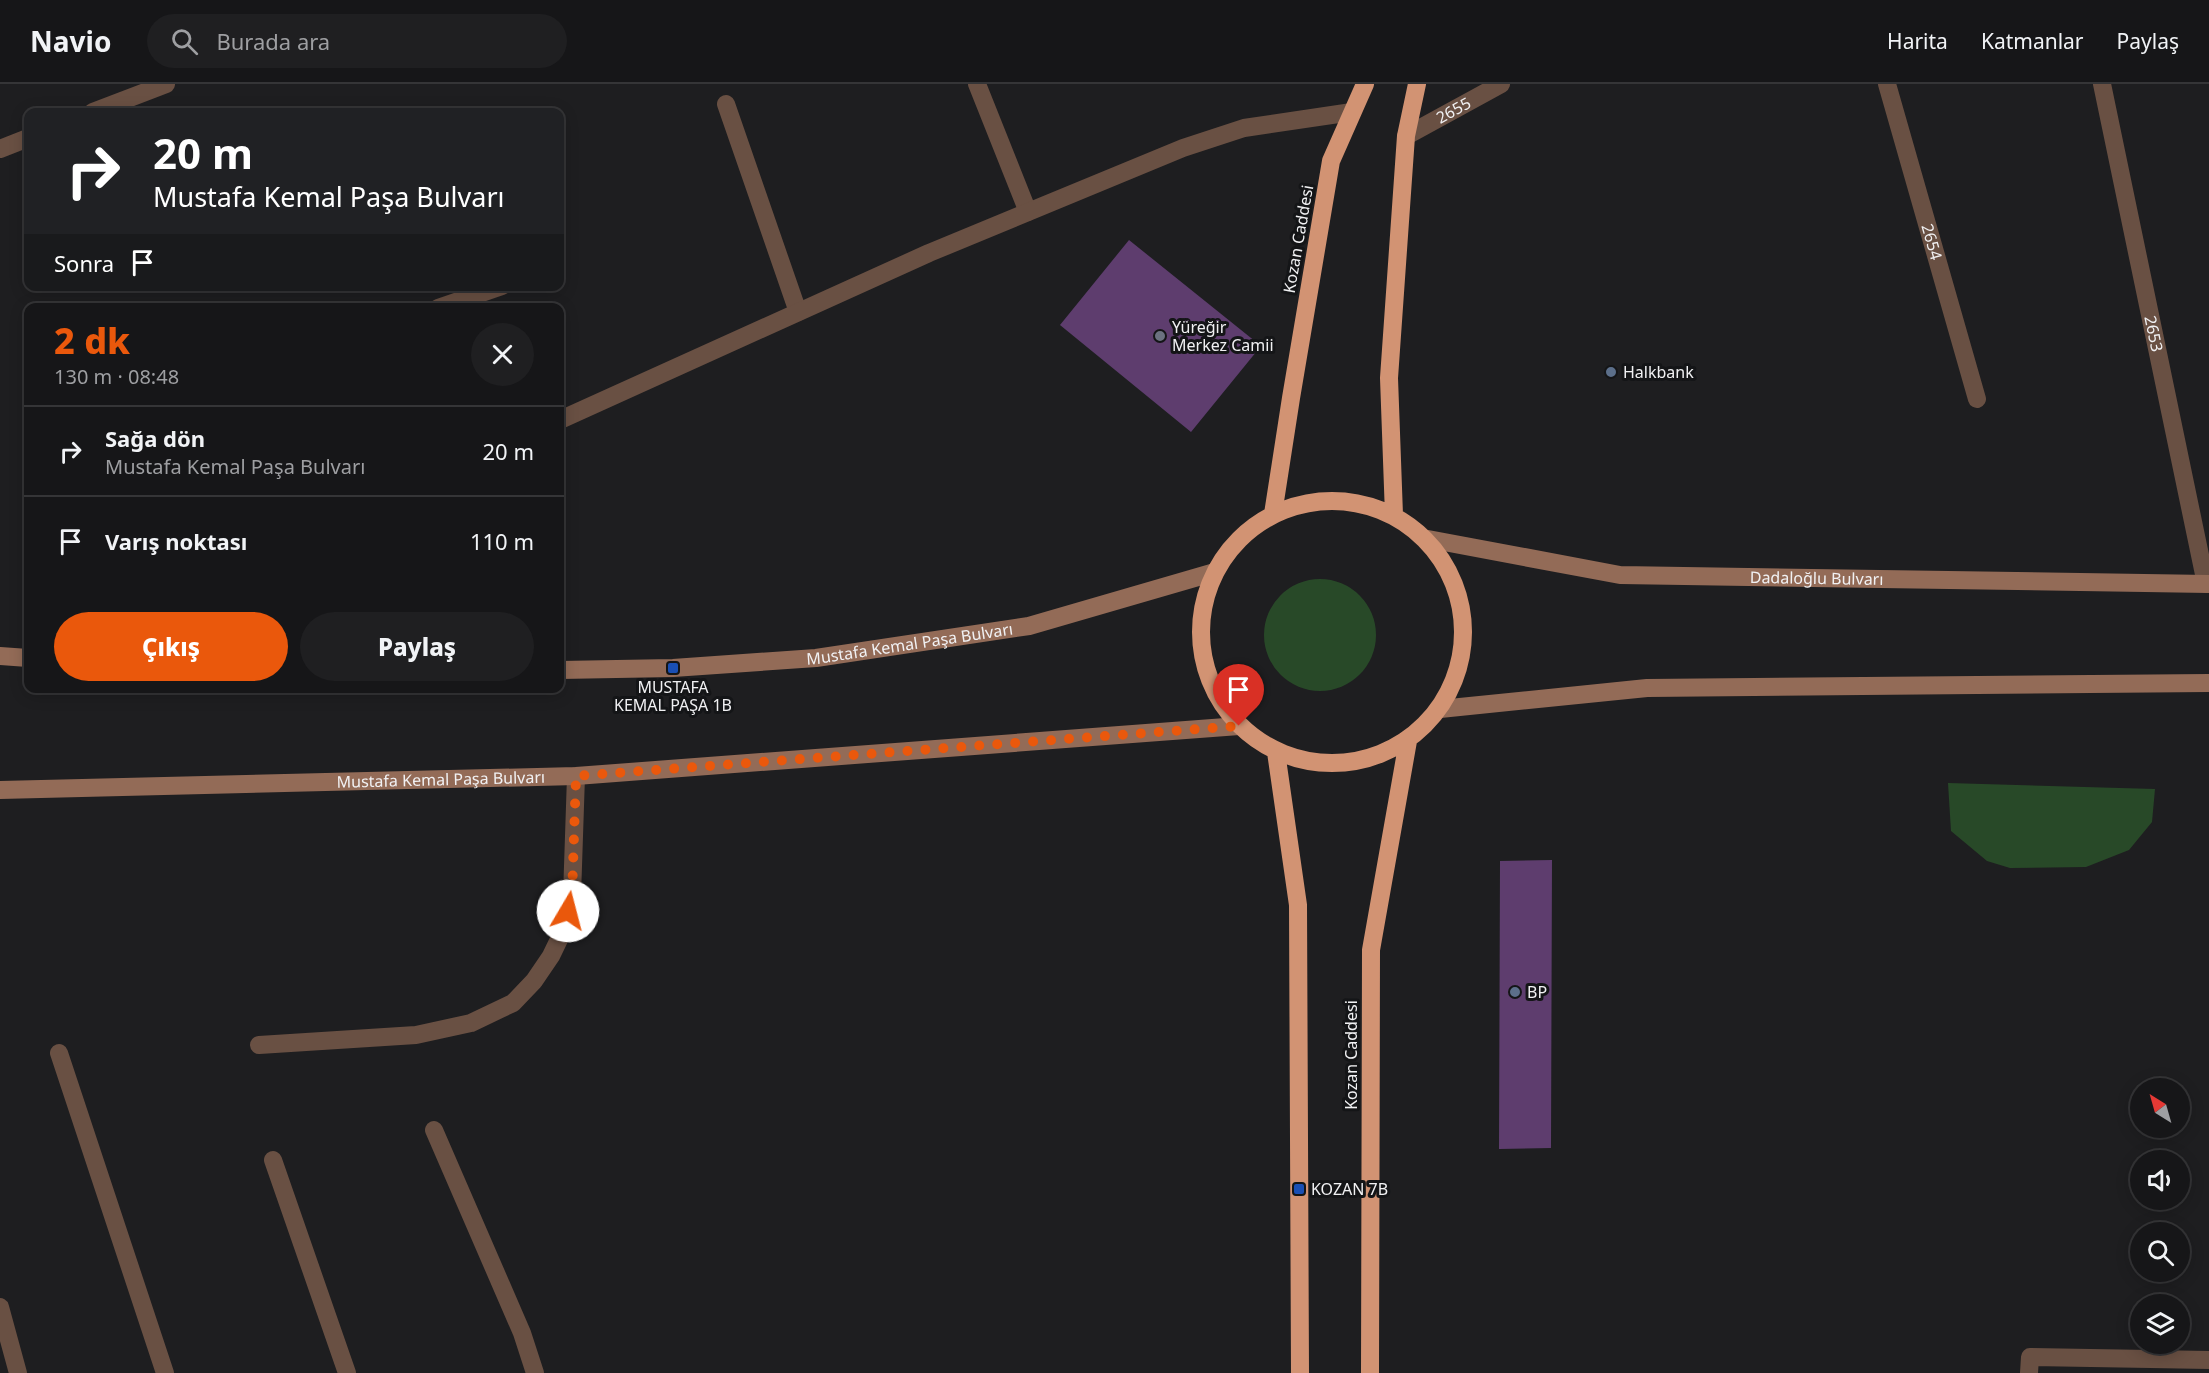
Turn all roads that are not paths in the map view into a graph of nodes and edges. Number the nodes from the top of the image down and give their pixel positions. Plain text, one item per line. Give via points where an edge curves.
1 (166, 84) edge
2 (976, 84) edge
3 (1365, 84) edge
4 (1417, 84) edge
5 (1501, 84) edge
6 (1887, 84) edge
7 (2102, 84) edge
8 (726, 104) dead end
9 (103, 108) edge
10 (1352, 112) junction
11 (1406, 136) junction
12 (24, 140) edge
13 (0, 149) edge
14 (1028, 212) junction
15 (487, 291) edge
16 (453, 303) edge
17 (798, 312) junction
18 (1977, 399) dead end
19 (564, 418) edge
20 (1274, 514) junction
21 (1394, 515) junction
22 (1428, 539) junction
23 (1215, 572) junction
24 (2208, 584) edge
25 (0, 656) edge
26 (24, 658) edge
27 (564, 670) edge
28 (2209, 683) edge
29 (1440, 709) junction
30 (1239, 726) junction
31 (1408, 741) junction
32 (1276, 752) junction
33 (576, 776) junction
34 (0, 790) edge
35 (259, 1045) dead end
36 (59, 1053) dead end
37 (434, 1130) dead end
38 (273, 1160) dead end
39 (0, 1307) edge
40 (2209, 1360) edge
41 (18, 1373) edge
42 (165, 1373) edge
43 (347, 1373) edge
44 (535, 1373) edge
45 (1300, 1373) edge
46 (1370, 1373) edge
47 (2029, 1373) edge

1 - 9 street
2 - 14 street
3 - 10 highway, Kozan Caddesi
4 - 11 highway
5 - 11 street, 2655
6 - 18 street, 2654
7 - 24 street, 2653
8 - 17 street
10 - 14 street via 1244,128 1183,148
10 - 20 highway, Kozan Caddesi via 1331,161
11 - 21 highway via 1389,378
12 - 13 street
14 - 17 street
15 - 16 street
17 - 19 street
20 - 21 highway via 1313,501 1355,502
20 - 23 highway via 1240,538
21 - 22 highway
22 - 24 main road, Dadaloğlu Bulvarı via 1620,575
22 - 29 highway via 1453,577 1464,621 1460,667
23 - 27 main road, Mustafa Kemal Paşa Bulvarı via 1029,626 816,658 673,668
23 - 30 highway via 1202,611 1202,653 1214,692
25 - 26 main road
28 - 29 main road via 1647,688
29 - 31 highway
30 - 32 highway
30 - 33 main road, Mustafa Kemal Paşa Bulvarı
31 - 32 highway via 1366,760 1320,764
31 - 46 highway, Kozan Caddesi via 1371,950
32 - 45 highway via 1298,905
33 - 34 main road, Mustafa Kemal Paşa Bulvarı
33 - 35 street via 572,896 565,927 546,965 513,1003 471,1023 416,1035
36 - 42 street
37 - 44 street via 522,1333
38 - 43 street
39 - 41 street
40 - 47 street via 2030,1357

